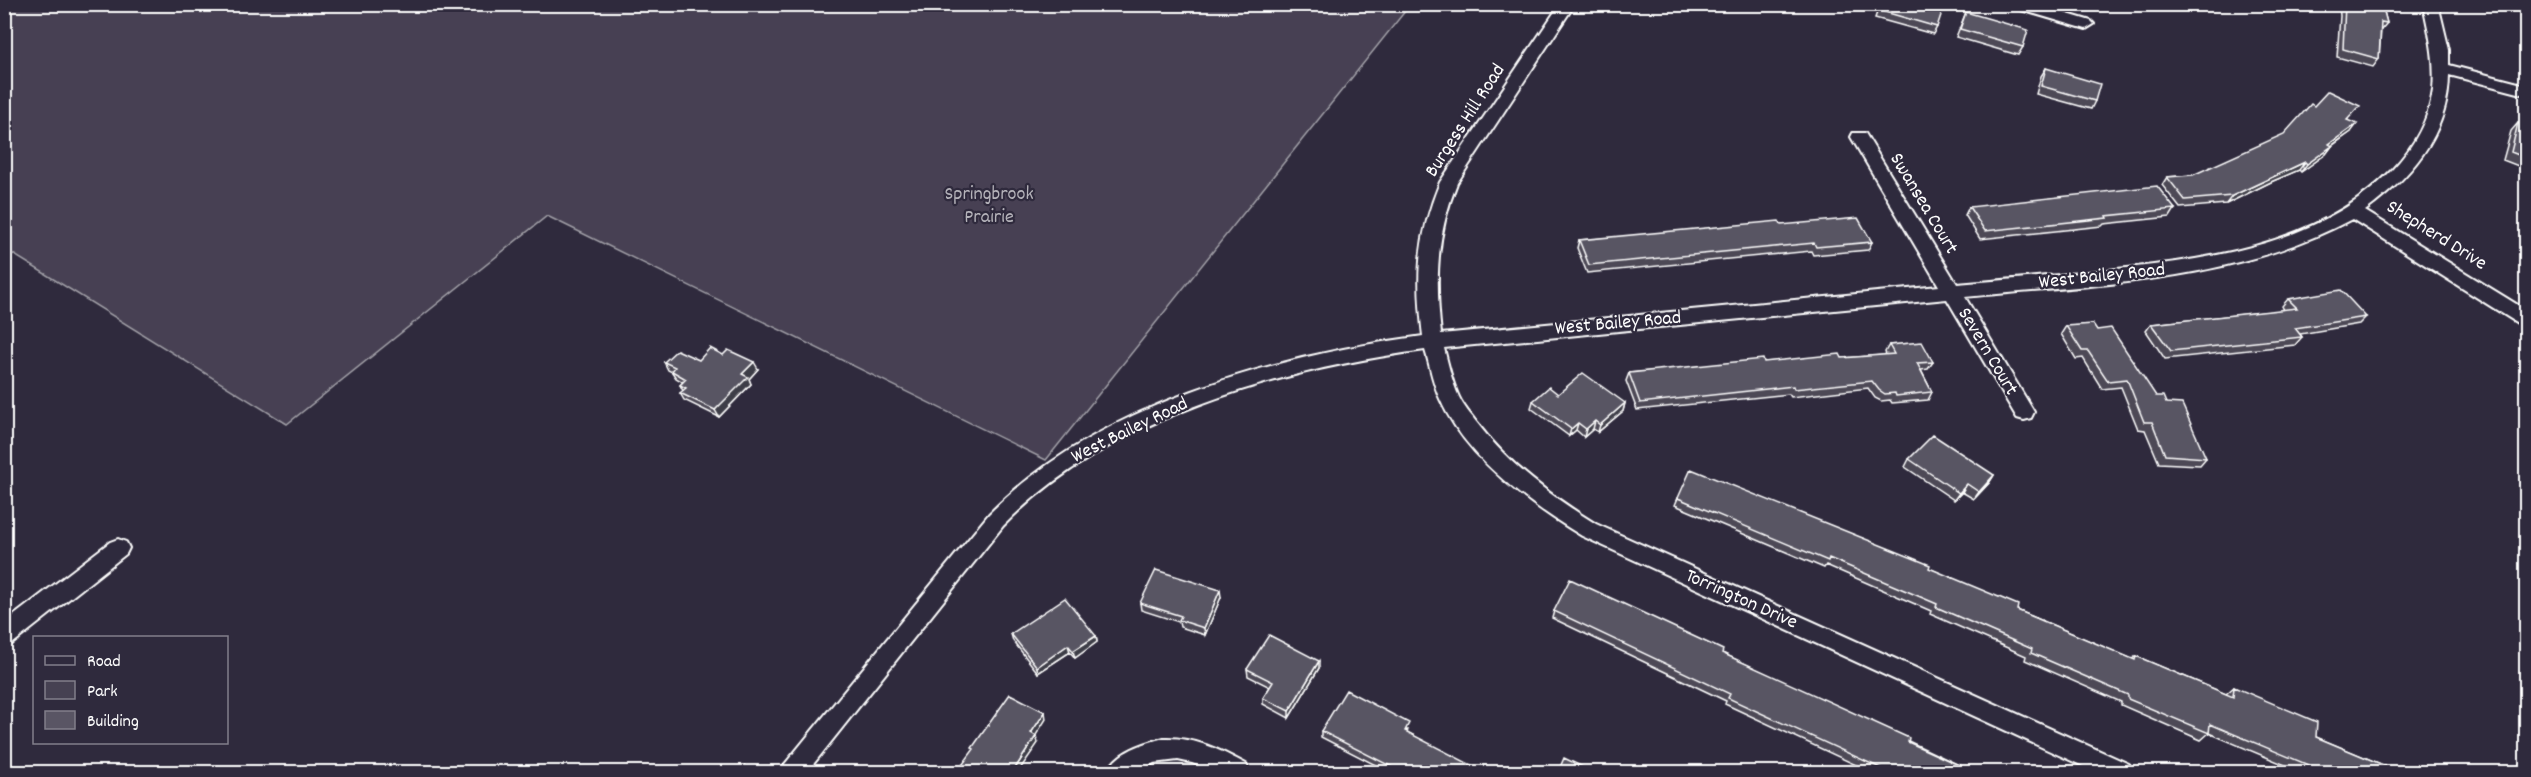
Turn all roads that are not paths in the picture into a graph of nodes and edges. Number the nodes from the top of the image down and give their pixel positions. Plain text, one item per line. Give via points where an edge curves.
1 (1569, 4) edge
2 (2016, 4) edge
3 (2430, 4) edge
4 (2086, 24) dead end
5 (2444, 69) junction
6 (2526, 90) edge
7 (1859, 137) dead end
8 (2352, 211) junction
9 (1951, 292) junction
10 (2526, 319) edge
11 (1433, 344) junction
12 (2024, 412) dead end
13 (118, 548) dead end
14 (4, 637) edge
15 (793, 772) edge
16 (1120, 772) edge
17 (1238, 772) edge
18 (2121, 772) edge

1 - 11 street, Burgess Hill Road via 1466,155 1438,209 1428,263
2 - 4 street
3 - 5 street, West Bailey Road via 2442,41
5 - 6 street
5 - 8 street, West Bailey Road via 2439,105 2421,147 2397,177
7 - 9 street, Swansea Court
8 - 9 street, West Bailey Road via 2317,231 2225,261 2175,270
8 - 10 street, Shepherd Drive
9 - 11 street, West Bailey Road
9 - 12 street, Severn Court
11 - 15 street, West Bailey Road via 1358,353 1252,379 1144,419 1059,466 1017,497 996,520
11 - 18 street, Torrington Drive via 1449,398 1461,417 1504,469 1553,508 1612,541
13 - 14 street
16 - 17 street via 1145,754 1166,749 1207,756

